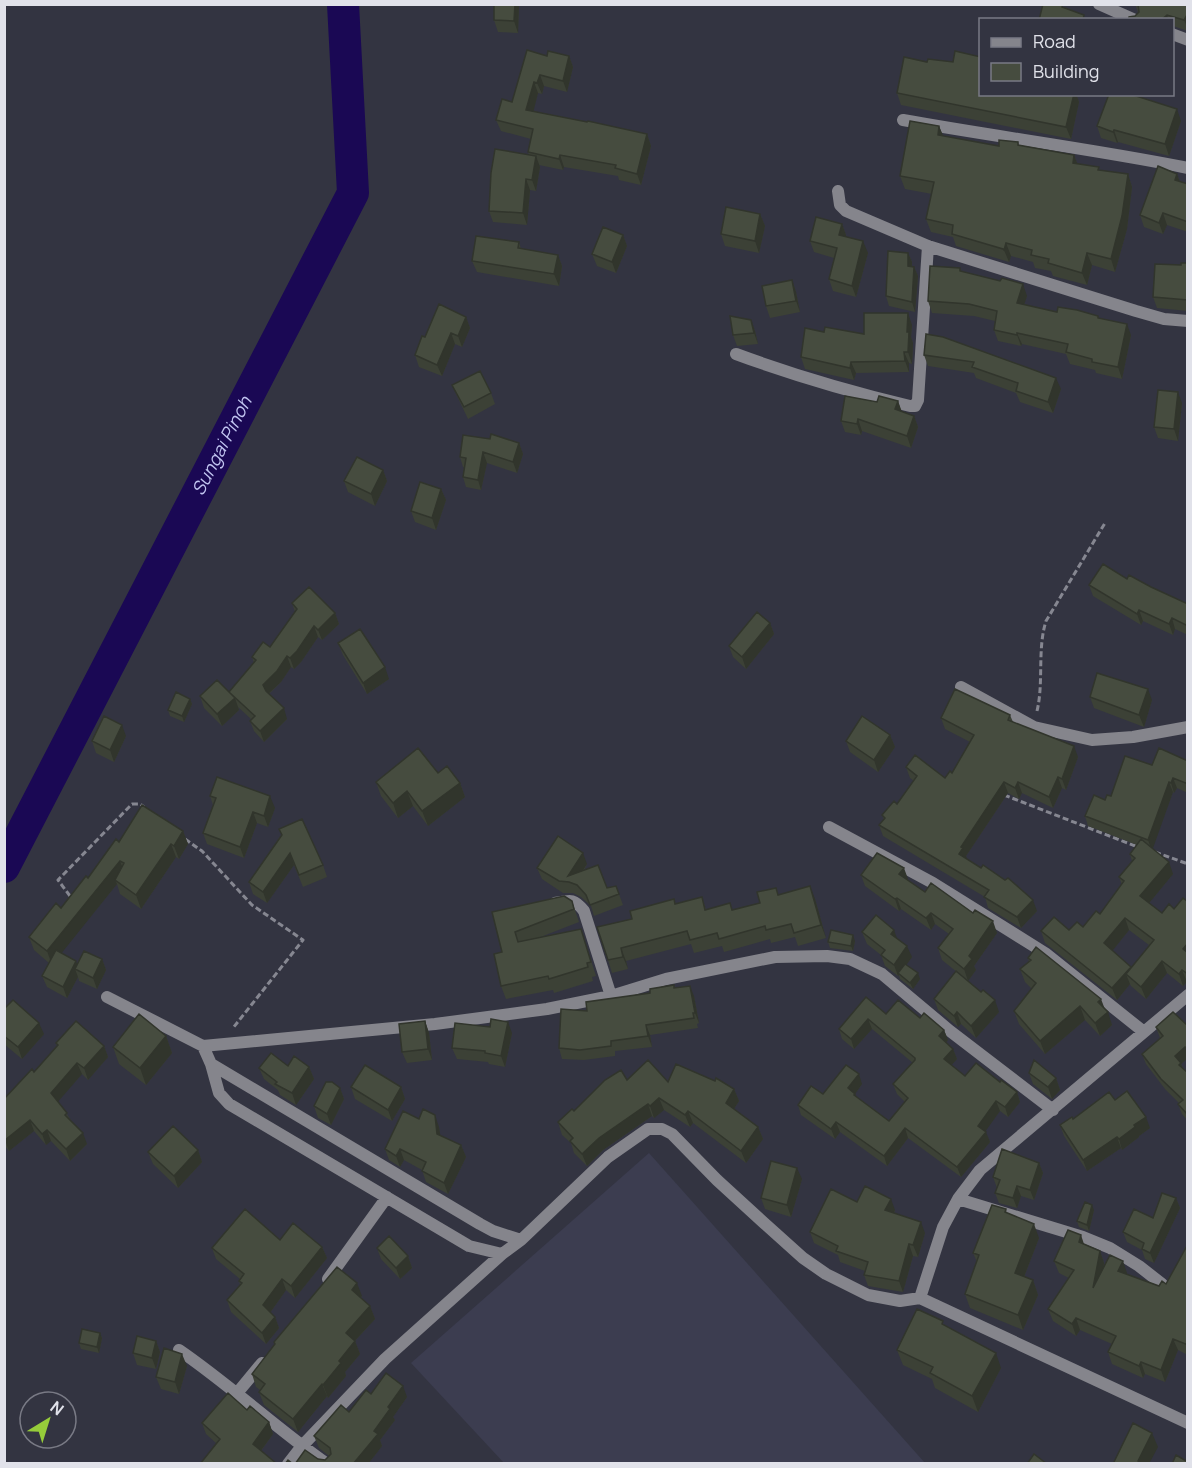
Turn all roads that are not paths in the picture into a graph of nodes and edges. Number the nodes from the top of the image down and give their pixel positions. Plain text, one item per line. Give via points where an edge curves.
1 (1099, 4) edge
2 (1130, 18) edge
3 (1174, 34) edge
4 (1188, 40) edge
5 (903, 120) dead end
6 (1188, 168) edge
7 (838, 191) dead end
8 (928, 246) junction
9 (1188, 321) edge
10 (736, 354) dead end
11 (961, 687) dead end
12 (1188, 727) edge
13 (829, 826) dead end
14 (554, 903) edge
15 (1188, 995) edge
16 (611, 996) junction
17 (107, 997) dead end
18 (1144, 1032) junction
19 (203, 1046) junction
20 (211, 1064) junction
21 (1053, 1110) junction
22 (387, 1197) junction
23 (958, 1199) junction
24 (521, 1240) junction
25 (502, 1254) junction
26 (1162, 1284) edge
27 (321, 1289) edge
28 (920, 1298) junction
29 (179, 1350) edge
30 (273, 1350) edge
31 (238, 1392) junction
32 (1188, 1423) edge
33 (302, 1446) junction
34 (288, 1464) edge
35 (327, 1464) edge

1 - 2 street
3 - 4 street
5 - 6 street
7 - 8 street via 840,205 846,211
8 - 9 street via 1136,311
8 - 10 street via 915,406 868,397
11 - 12 street via 1034,727 1092,740
13 - 18 street via 933,883 1045,953
14 - 16 street via 569,900 584,911
15 - 18 street
16 - 19 street via 435,1024
16 - 21 street via 666,979 775,957 850,959 882,974
17 - 19 street
18 - 21 street
19 - 20 street
20 - 22 street via 219,1093 229,1104
20 - 24 street via 480,1224
21 - 23 street via 980,1170
22 - 25 street via 469,1246
22 - 27 street
23 - 26 street via 1110,1248
23 - 28 street via 943,1227
24 - 25 street
24 - 28 street via 608,1157 640,1133 662,1129 672,1134 803,1258 826,1274 868,1295 900,1301
25 - 33 street via 385,1359
28 - 32 street
29 - 31 street
30 - 31 street
31 - 33 street
33 - 34 street
33 - 35 street

